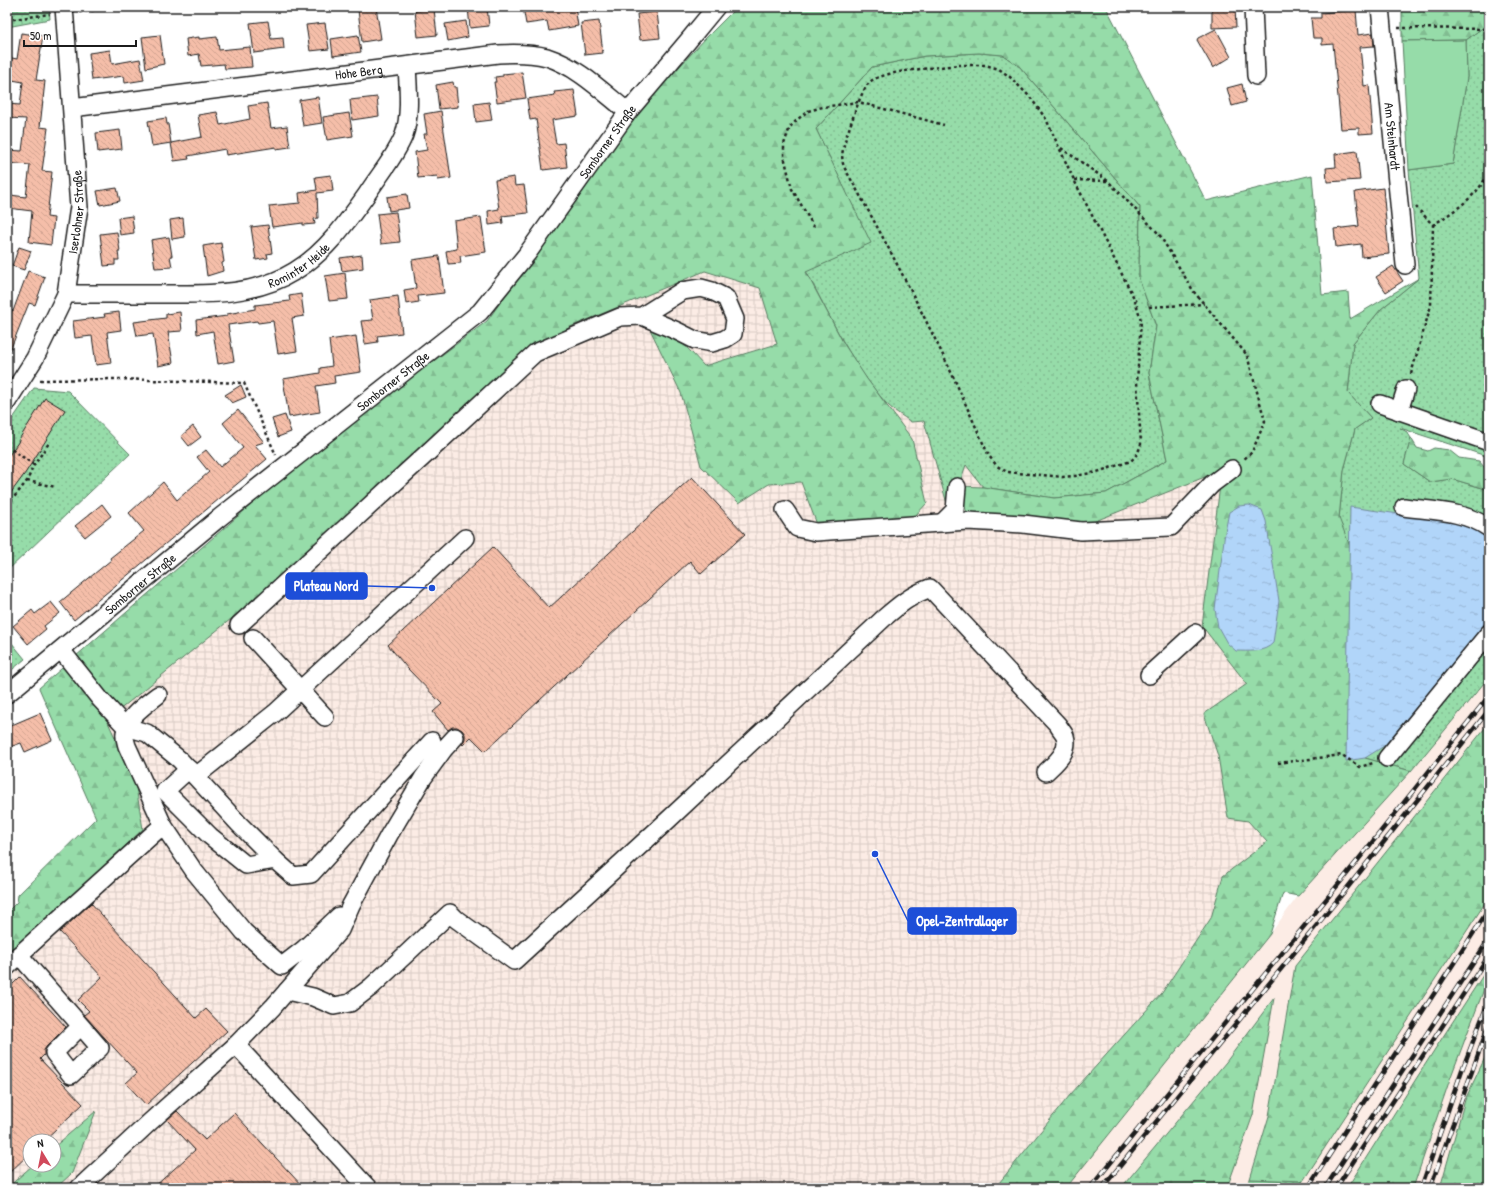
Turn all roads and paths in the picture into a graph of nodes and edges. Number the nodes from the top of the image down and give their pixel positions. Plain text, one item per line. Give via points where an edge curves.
1 (123, 7) edge
2 (716, 7) edge
3 (1253, 7) edge
4 (1380, 7) edge
5 (65, 10) edge
6 (7, 20) edge
7 (1382, 28) junction
8 (1489, 29) edge
9 (407, 66) junction
10 (1256, 76) dead end
11 (858, 102) junction
12 (72, 108) junction
13 (628, 112) junction
14 (944, 125) dead end
15 (1059, 148) junction
16 (1489, 171) edge
17 (1074, 180) junction
18 (1108, 181) junction
19 (1398, 187) junction
20 (1432, 225) junction
21 (814, 227) dead end
22 (1405, 265) dead end
23 (66, 294) junction
24 (1204, 304) junction
25 (1149, 307) dead end
26 (642, 316) junction
27 (53, 381) dead end
28 (1406, 389) joint
29 (7, 402) edge
30 (1380, 404) dead end
31 (1399, 410) junction
32 (1489, 442) edge
33 (49, 443) dead end
34 (7, 446) edge
35 (34, 465) junction
36 (282, 468) junction
37 (1232, 469) joint
38 (27, 481) junction
39 (957, 487) dead end
40 (56, 488) dead end
41 (7, 506) edge
42 (1404, 507) dead end
43 (785, 510) dead end
44 (942, 523) junction
45 (1489, 528) edge
46 (465, 538) dead end
47 (239, 625) dead end
48 (1195, 633) dead end
49 (1489, 633) edge
50 (253, 638) dead end
51 (61, 650) junction
52 (1148, 675) dead end
53 (300, 690) junction
54 (7, 694) edge
55 (158, 695) dead end
56 (325, 718) dead end
57 (126, 727) junction
58 (455, 738) dead end
59 (432, 741) dead end
60 (1387, 758) joint
61 (1278, 762) dead end
62 (1046, 772) dead end
63 (192, 773) junction
64 (162, 825) junction
65 (275, 860) junction
66 (351, 905) junction
67 (19, 955) junction
68 (7, 968) edge
69 (287, 991) junction
70 (81, 1026) dead end
71 (236, 1045) junction
72 (79, 1188) edge
73 (368, 1188) edge

1 - 5 path
2 - 13 street, Somborner Straße
3 - 10 street
4 - 7 street, Am Steinhardt
5 - 6 path
5 - 12 street, Iserlohner Straße
7 - 8 path
7 - 19 street, Am Steinhardt
9 - 12 street, Hohe Berg
9 - 13 street, Hohe Berg via 498,54 522,53 546,57 572,68
9 - 23 street, Rominter Heide via 408,105 404,134 394,154 332,239 316,256 295,271 270,283 244,291 213,294
11 - 14 path
11 - 15 path via 870,82 886,74 958,65 986,65 1010,76 1030,97 1046,119
11 - 17 path via 842,150 841,159 844,167 918,305 989,456 997,466 1007,472 1063,477 1097,472 1131,460 1138,453 1141,444 1136,382 1139,310
11 - 21 path via 808,111 790,127 784,144 784,156 792,190
12 - 23 street, Iserlohner Straße via 79,207
13 - 36 street, Somborner Straße via 527,254 480,312
15 - 17 path
15 - 18 path
16 - 20 path via 1485,181 1463,205
17 - 18 path
18 - 24 path via 1159,234
19 - 20 path
19 - 22 street, Am Steinhardt
20 - 28 path via 1431,306
23 - 29 street, Iserlohner Straße via 35,358
24 - 25 path
24 - 37 path via 1247,355 1265,421 1252,452
26 - 26 street via 682,291 701,288 712,290 726,298 735,319 732,334 712,343 694,340
26 - 47 street via 620,317 535,353
27 - 36 path via 118,379 244,383
28 - 31 street
30 - 31 street
31 - 32 street
33 - 35 path
34 - 35 path
35 - 38 path
36 - 51 street, Somborner Straße
37 - 44 street via 1212,484 1172,527 1081,531 1023,524 967,521
38 - 40 path
38 - 41 path
39 - 44 street via 955,510
42 - 45 street via 1463,515
43 - 44 street via 797,528 816,532
46 - 53 street
48 - 52 street
49 - 60 street
50 - 53 street
51 - 54 street, Somborner Straße
51 - 57 street
53 - 56 street
53 - 63 street via 275,713
55 - 57 street via 138,712
57 - 63 street via 147,733
57 - 64 street via 124,735 127,746
58 - 66 street via 423,778
59 - 65 street via 311,874 293,876
60 - 61 path via 1360,767 1342,755
62 - 69 street via 1061,757 1066,746 1065,736 930,588 915,594 884,618 667,822 514,961 450,913 371,987 350,1003 334,1006 313,997
63 - 65 street
63 - 65 street via 165,791 210,836 246,865
64 - 66 street via 222,907 244,932 282,966
64 - 67 street
66 - 69 street via 340,930
67 - 68 street
67 - 70 street
69 - 71 street
71 - 72 street
71 - 73 street

